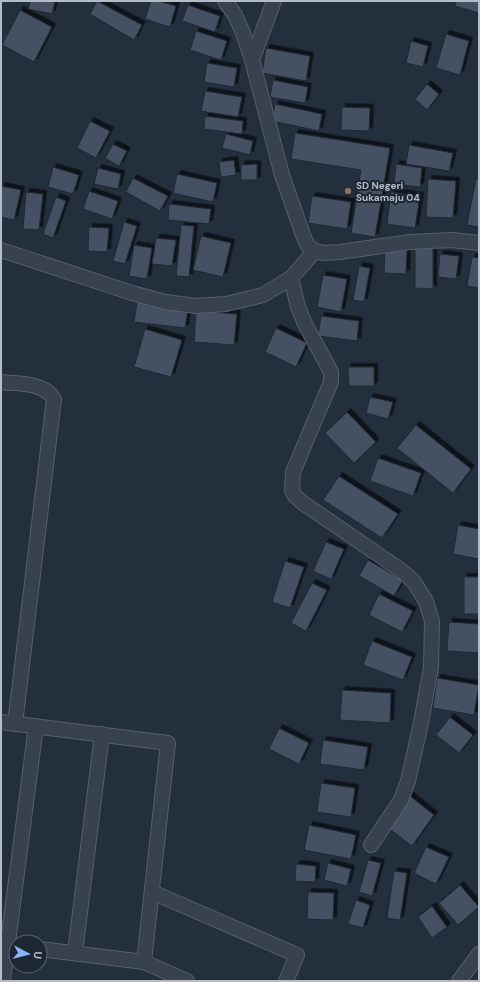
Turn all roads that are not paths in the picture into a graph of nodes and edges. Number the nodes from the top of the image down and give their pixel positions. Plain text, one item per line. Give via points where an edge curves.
1 (225, 1) edge
2 (274, 1) edge
3 (252, 60) junction
4 (479, 243) edge
5 (1, 250) edge
6 (315, 251) junction
7 (291, 278) junction
8 (1, 382) edge
9 (1, 722) edge
10 (15, 724) junction
11 (36, 726) junction
12 (102, 734) junction
13 (371, 845) dead end
14 (152, 892) junction
15 (9, 934) edge
16 (8, 945) edge
17 (48, 950) edge
18 (75, 954) junction
19 (477, 960) edge
20 (144, 962) junction
21 (3, 981) edge
22 (188, 981) edge
23 (286, 981) edge
24 (458, 981) edge

1 - 3 street via 241,27
2 - 3 street
3 - 6 street via 282,175 303,235 308,246
4 - 6 street via 452,240 410,242 340,252
5 - 7 street via 132,293 165,302 196,306 226,304 263,295
6 - 7 street
7 - 13 street via 305,324 331,372 331,382 293,472 292,490 303,503 402,571 414,582 426,601 432,620 431,667 408,781 401,800
8 - 10 street via 39,387 50,392 54,399
9 - 10 street
10 - 11 street
11 - 12 street
11 - 15 street
12 - 14 street via 168,743
12 - 18 street
14 - 20 street
14 - 23 street via 297,955
16 - 21 street
17 - 18 street
18 - 20 street
19 - 24 street
20 - 22 street

